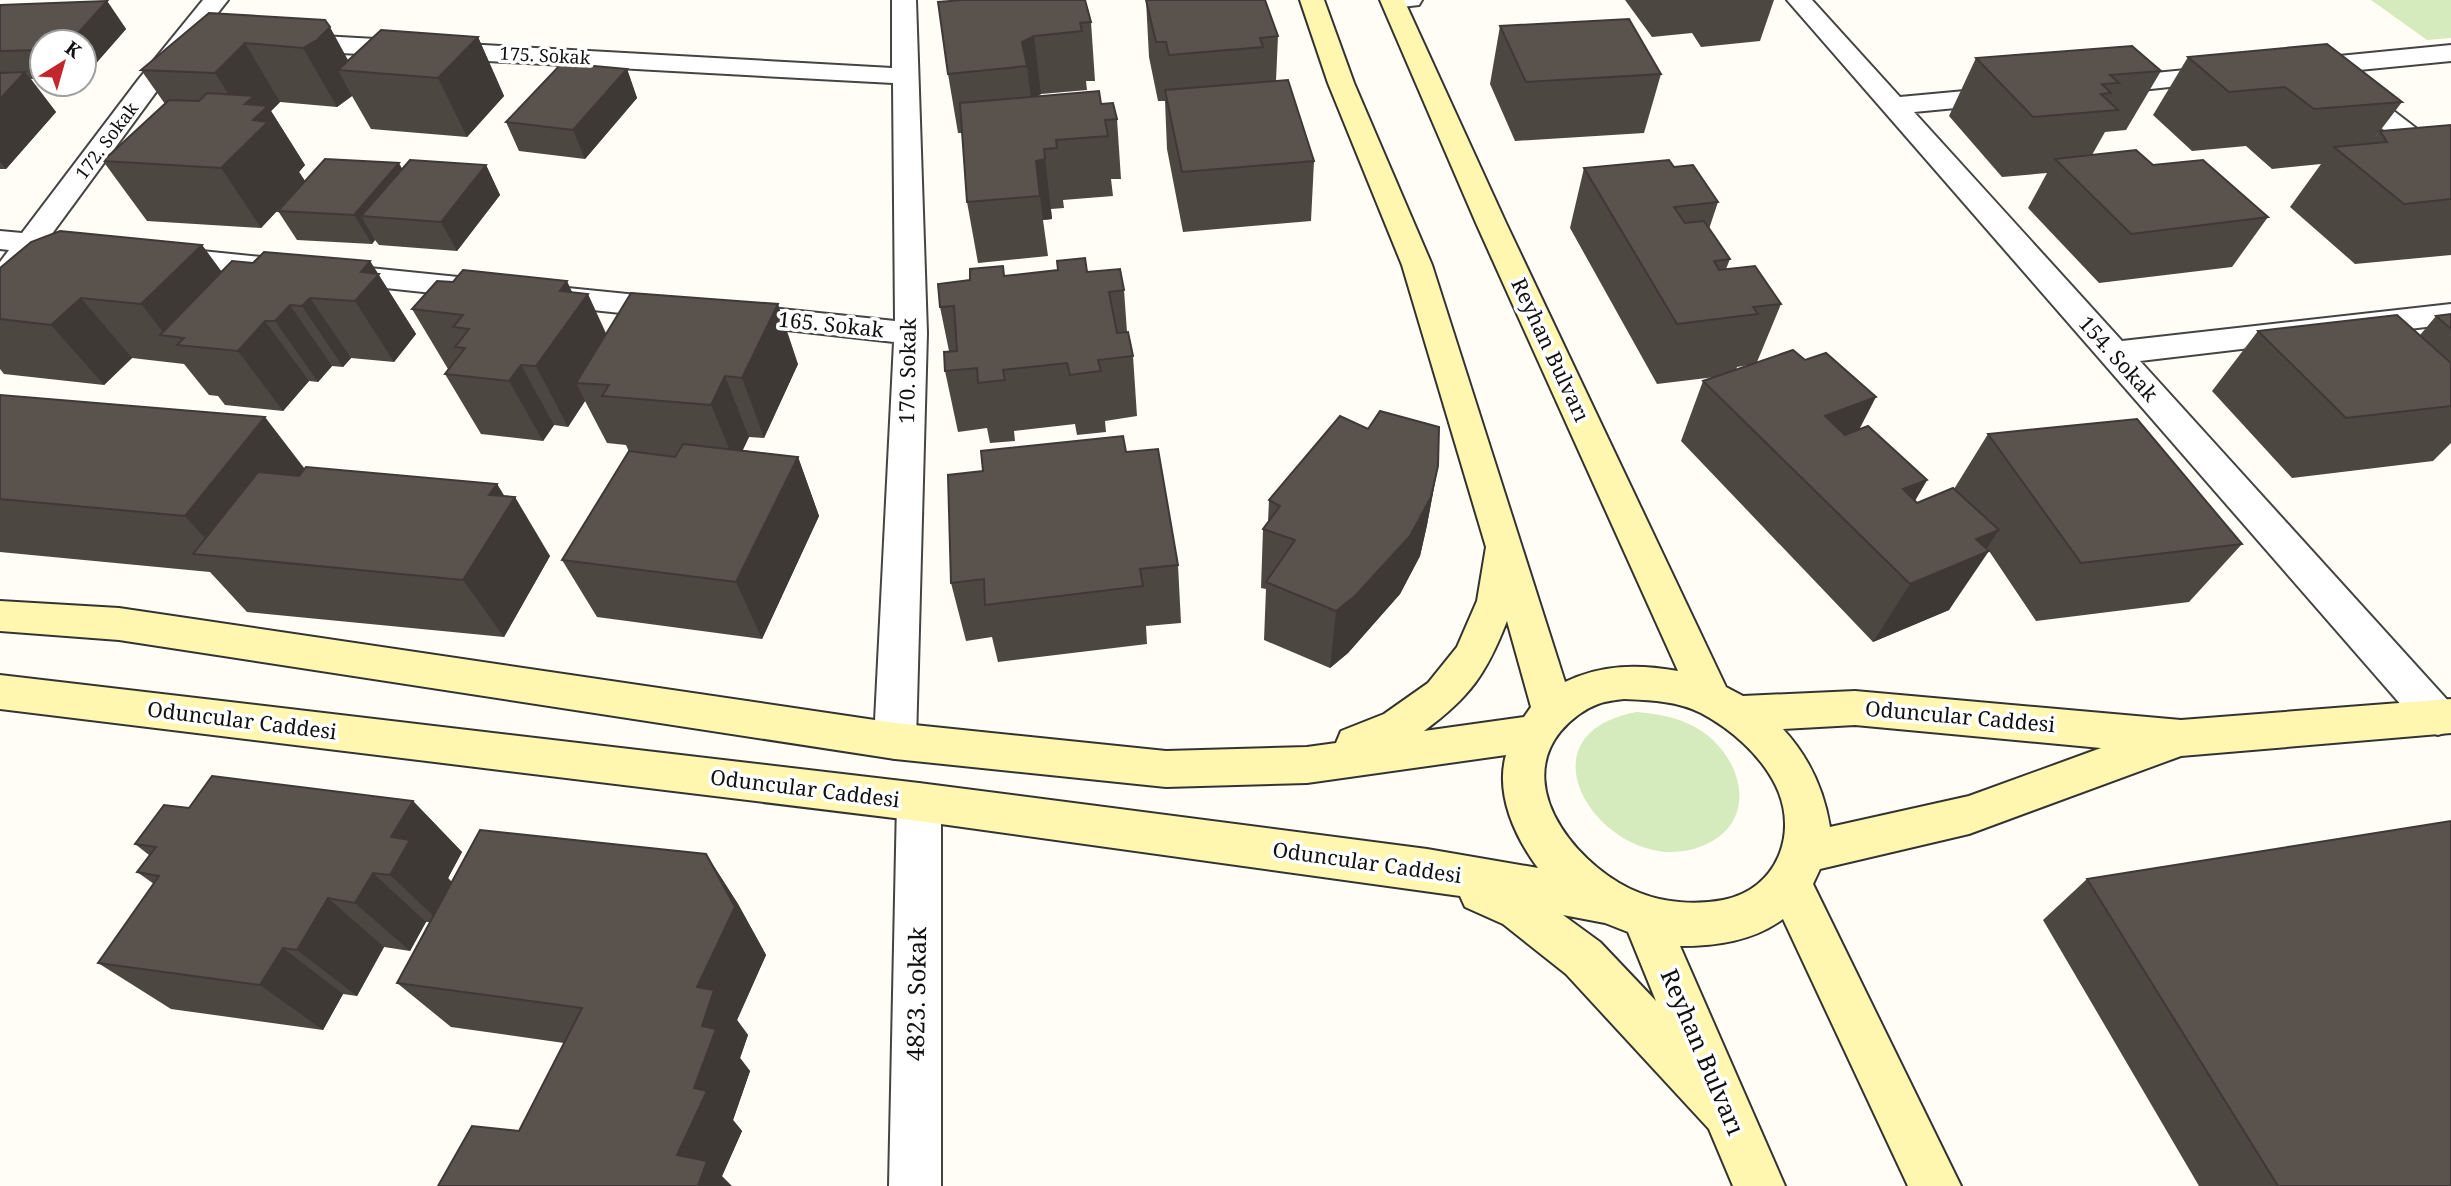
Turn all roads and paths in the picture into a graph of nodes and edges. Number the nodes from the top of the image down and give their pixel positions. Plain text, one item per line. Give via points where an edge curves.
1 (216, 0) edge
2 (904, 0) edge
3 (1312, 0) edge
4 (1398, 0) edge
5 (1799, 0) edge
6 (255, 40) edge
7 (2451, 53) edge
8 (2318, 66) junction
9 (2277, 69) edge
10 (2249, 72) edge
11 (904, 76) junction
12 (2084, 88) edge
13 (2029, 93) edge
14 (1892, 106) junction
15 (2451, 169) edge
16 (0, 240) edge
17 (31, 242) junction
18 (0, 283) edge
19 (2451, 314) edge
20 (911, 333) junction
21 (2112, 353) junction
22 (1503, 540) junction
23 (0, 616) edge
24 (0, 692) edge
25 (1724, 707) junction
26 (2444, 717) edge
27 (1544, 721) junction
28 (2181, 738) junction
29 (895, 741) junction
30 (1307, 765) junction
31 (919, 802) junction
32 (1427, 869) junction
33 (1798, 869) junction
34 (1626, 910) junction
35 (1727, 1111) junction
36 (915, 1186) edge
37 (1759, 1186) edge
38 (1935, 1186) edge

1 - 17 street, 172. Sokak via 200,37
2 - 11 street, 170. Sokak
3 - 22 street via 1416,265
4 - 25 street, Reyhan Bulvarı via 1486,210
5 - 14 street, 154. Sokak
6 - 11 street, 175. Sokak
7 - 8 street
8 - 9 street
8 - 15 street
10 - 12 street
11 - 20 street, 170. Sokak
13 - 14 street
14 - 21 street, 154. Sokak
16 - 17 street, 165. Sokak
17 - 18 street, 172. Sokak
17 - 20 street, 165. Sokak
19 - 21 street
20 - 29 street, 170. Sokak
21 - 26 street, 154. Sokak
22 - 27 street
22 - 30 street via 1496,601 1473,656 1442,695 1399,726
23 - 29 street via 119,624
24 - 31 street, Oduncular Caddesi
25 - 27 street via 1668,684 1624,682 1585,691
25 - 28 street, Oduncular Caddesi via 1855,708
25 - 33 street via 1776,748 1797,780 1808,817
26 - 28 street, Oduncular Caddesi
27 - 30 street
27 - 34 street via 1524,766 1526,803 1541,840 1569,874
28 - 33 street, Oduncular Caddesi via 1969,815
29 - 30 street via 1166,769
31 - 32 street, Oduncular Caddesi
31 - 36 street, 4823. Sokak
32 - 34 street, Oduncular Caddesi
32 - 35 street via 1519,909 1583,958
33 - 34 street, Oduncular Caddesi via 1764,908 1729,922 1689,925
33 - 38 street
34 - 35 street, Reyhan Bulvarı
35 - 37 street, Reyhan Bulvarı

